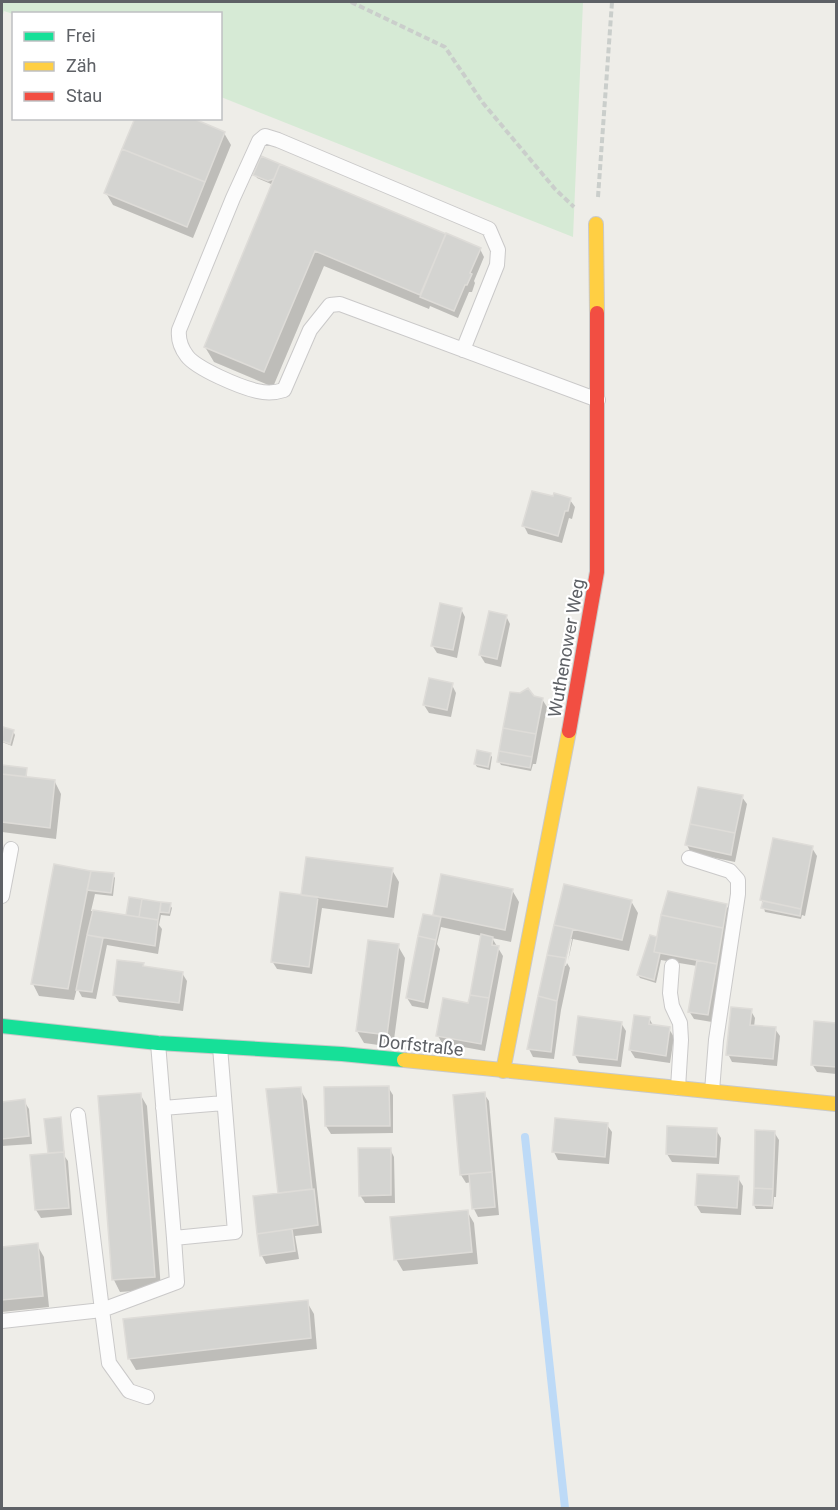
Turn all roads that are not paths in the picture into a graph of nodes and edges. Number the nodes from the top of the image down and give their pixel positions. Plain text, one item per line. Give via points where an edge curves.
1 (596, 224) road end
2 (463, 350) junction
3 (598, 400) junction
4 (11, 849) dead end
5 (689, 858) dead end
6 (2, 896) edge
7 (672, 966) dead end
8 (2, 1026) edge
9 (158, 1043) junction
10 (220, 1045) junction
11 (503, 1071) junction
12 (678, 1088) junction
13 (712, 1091) junction
14 (224, 1103) junction
15 (837, 1104) edge
16 (163, 1108) junction
17 (78, 1115) dead end
18 (174, 1238) junction
19 (102, 1310) junction
20 (2, 1322) edge
21 (147, 1397) dead end

1 - 3 street, Wuthenower Weg
2 - 2 lane via 340,304 330,305 310,330 284,390 256,391 202,368 186,355 178,339 179,330 259,141 265,136 278,140 489,229 498,250 497,265
2 - 3 lane
3 - 11 street, Wuthenower Weg via 597,572
4 - 6 lane
5 - 13 lane via 730,871 738,880
7 - 12 lane via 670,993 680,1023 681,1041
8 - 9 street, Dorfstraße
9 - 10 street, Dorfstraße
9 - 16 lane
10 - 11 street, Dorfstraße
10 - 14 lane
11 - 12 street, Dorfstraße
12 - 13 street, Dorfstraße
13 - 15 street, Dorfstraße
14 - 16 lane
14 - 18 lane via 235,1232
16 - 18 lane
17 - 19 lane
18 - 19 lane via 177,1282
19 - 20 lane
19 - 21 lane via 109,1363 129,1391

